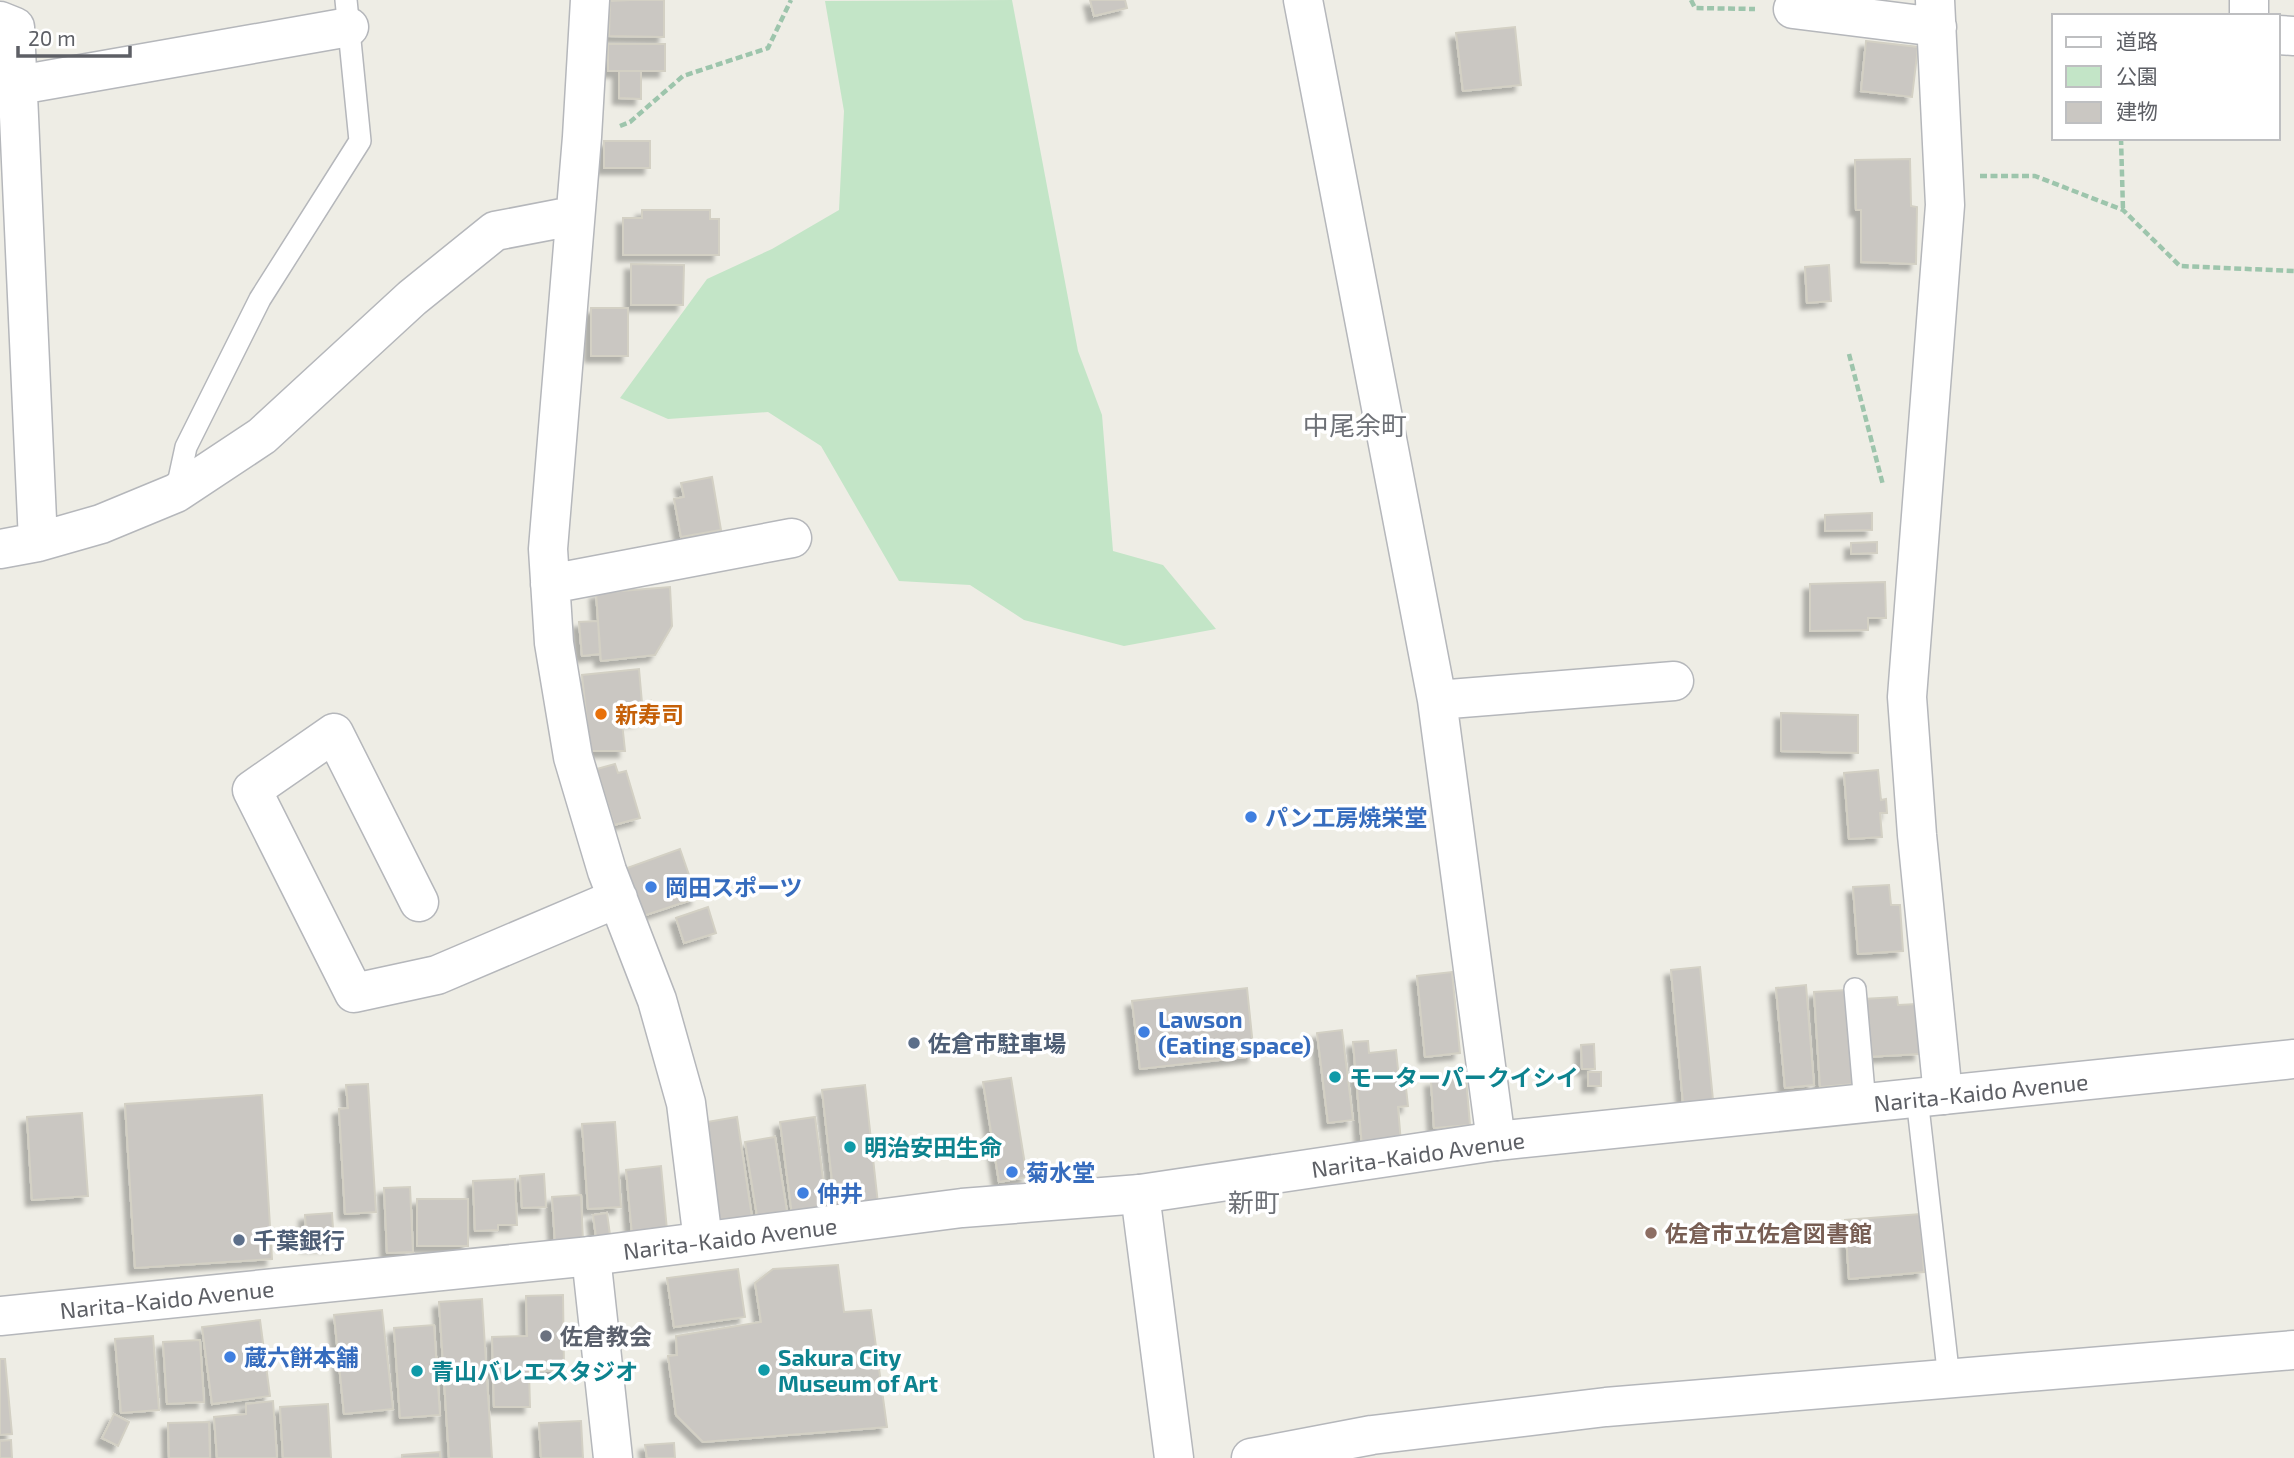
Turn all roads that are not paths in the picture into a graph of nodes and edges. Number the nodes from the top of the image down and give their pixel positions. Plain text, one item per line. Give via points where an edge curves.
1 (590, 0) edge
2 (1303, 0) edge
3 (1793, 9) road end
4 (347, 13) edge
5 (1936, 13) edge
6 (0, 22) edge
7 (19, 85) junction
8 (573, 216) junction
9 (176, 493) junction
10 (792, 538) dead end
11 (38, 542) junction
12 (0, 549) edge
13 (550, 583) junction
14 (1674, 681) dead end
15 (1437, 700) junction
16 (618, 898) junction
17 (419, 902) dead end
18 (1855, 989) dead end
19 (2294, 1059) edge
20 (1930, 1097) junction
21 (1865, 1104) junction
22 (1496, 1141) junction
23 (1140, 1194) junction
24 (703, 1241) junction
25 (591, 1256) junction
26 (0, 1316) edge
27 (2294, 1350) edge
28 (1950, 1379) junction
29 (1405, 1444) edge
30 (613, 1458) edge
31 (1174, 1458) edge
32 (1251, 1458) edge

1 - 8 street
2 - 15 street
3 - 5 street
4 - 7 street
4 - 9 lane via 360,141 260,299 186,447
5 - 20 street via 1945,205 1908,696
6 - 7 street via 15,27
7 - 11 street
8 - 9 street via 495,231 412,298 262,436
8 - 13 street via 548,549
9 - 11 street via 101,524
10 - 13 street
11 - 12 street
13 - 16 street via 554,643 573,757
14 - 15 street
15 - 22 street
16 - 17 street via 437,975 354,993 252,790 334,733
16 - 24 street via 657,1000 686,1103
18 - 21 lane
19 - 20 street, Narita-Kaido Avenue
20 - 21 street, Narita-Kaido Avenue
20 - 28 lane
21 - 22 street, Narita-Kaido Avenue
22 - 23 street, Narita-Kaido Avenue
23 - 24 street, Narita-Kaido Avenue via 962,1208
23 - 31 street
24 - 25 street, Narita-Kaido Avenue
25 - 26 street, Narita-Kaido Avenue
25 - 30 street
27 - 28 street
28 - 29 street via 1606,1407
29 - 32 street

